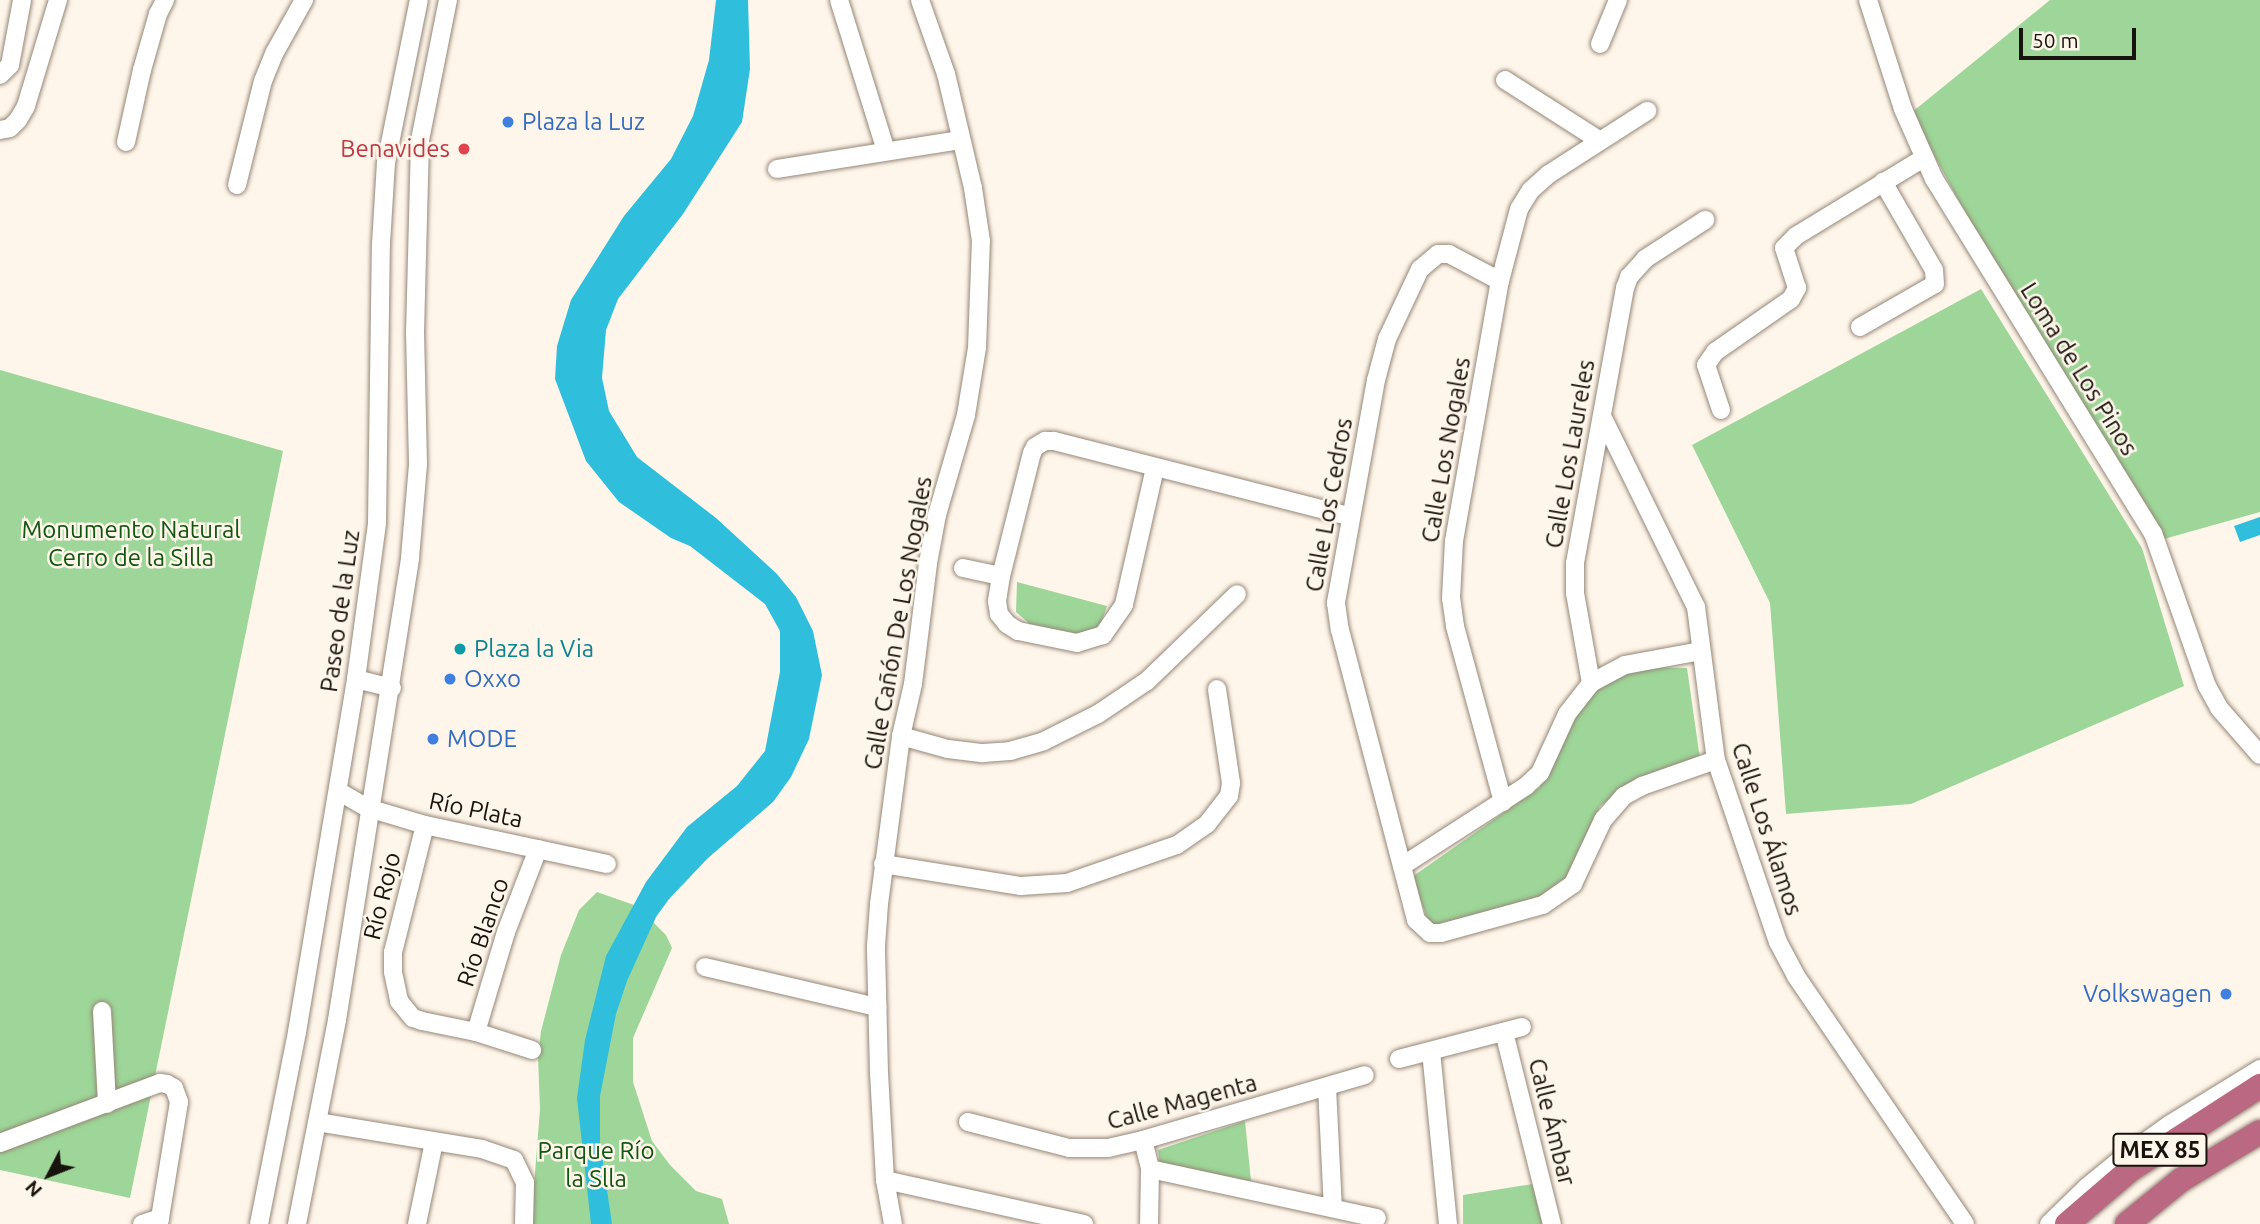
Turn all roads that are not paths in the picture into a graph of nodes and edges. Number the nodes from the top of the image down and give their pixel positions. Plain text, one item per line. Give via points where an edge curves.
1 (22, 0) edge
2 (58, 0) edge
3 (165, 0) edge
4 (304, 0) edge
5 (839, 0) edge
6 (920, 0) edge
7 (1618, 0) edge
8 (1868, 0) edge
9 (418, 2) edge
10 (447, 6) edge
11 (1600, 44) dead end
12 (0, 75) edge
13 (1505, 80) dead end
14 (1647, 111) dead end
15 (0, 130) edge
16 (961, 140) junction
17 (1599, 141) junction
18 (126, 142) dead end
19 (886, 151) junction
20 (1924, 158) junction
21 (777, 169) dead end
22 (1884, 182) junction
23 (237, 185) dead end
24 (1704, 220) dead end
25 (1500, 281) junction
26 (1860, 327) dead end
27 (1721, 410) dead end
28 (1602, 415) junction
29 (1155, 468) junction
30 (1349, 516) junction
31 (963, 568) dead end
32 (1001, 576) junction
33 (1237, 594) dead end
34 (1701, 651) junction
35 (356, 679) junction
36 (1591, 683) junction
37 (392, 688) junction
38 (1217, 689) dead end
39 (901, 736) junction
40 (2260, 755) edge
41 (1716, 760) junction
42 (338, 791) junction
43 (1503, 802) junction
44 (368, 808) junction
45 (425, 825) junction
46 (538, 849) junction
47 (607, 864) dead end
48 (883, 864) junction
49 (1402, 866) junction
50 (705, 967) dead end
51 (877, 1007) junction
52 (102, 1011) dead end
53 (476, 1032) junction
54 (532, 1050) dead end
55 (1431, 1051) junction
56 (1399, 1059) dead end
57 (2260, 1069) edge
58 (1365, 1075) dead end
59 (2260, 1086) edge
60 (1327, 1087) junction
61 (107, 1104) junction
62 (317, 1122) junction
63 (968, 1122) dead end
64 (2260, 1132) edge
65 (1143, 1140) junction
66 (434, 1142) junction
67 (0, 1143) edge
68 (1150, 1169) junction
69 (885, 1180) junction
70 (1333, 1208) junction
71 (1377, 1218) dead end
72 (160, 1221) edge
73 (142, 1224) edge
74 (259, 1224) edge
75 (297, 1224) edge
76 (417, 1224) edge
77 (524, 1224) edge
78 (894, 1224) edge
79 (1084, 1224) edge
80 (1149, 1224) edge
81 (1448, 1224) edge
82 (1552, 1224) edge
83 (1965, 1224) edge
84 (2049, 1224) edge
85 (2067, 1224) edge
86 (2127, 1224) edge

1 - 12 street via 10,65
2 - 15 street via 26,106 10,128
3 - 18 street via 142,69
4 - 23 street via 263,81
5 - 19 street
6 - 16 street, Calle Cañón De Los Nogales via 946,75
7 - 11 street
8 - 20 street, Loma de Los Pinos
9 - 10 street
9 - 35 street, Paseo de la Luz via 386,163 378,355 380,500
10 - 37 street via 420,140 415,333 418,464
13 - 17 street
14 - 17 street, Calle Los Nogales
16 - 19 street
16 - 39 street, Calle Cañón De Los Nogales via 981,241 977,348 966,415 937,515
17 - 25 street, Calle Los Nogales via 1531,190 1519,209
19 - 21 street
20 - 22 street
20 - 40 street, Loma de Los Pinos via 2153,533 2207,686 2219,708
22 - 26 street via 1934,270 1935,284
22 - 27 street via 1784,248 1797,288 1791,299 1716,352 1706,365
24 - 28 street, Calle Los Laureles via 1645,259 1629,276
25 - 30 street, Calle Los Cedros via 1449,254 1438,254 1420,269 1387,339
25 - 43 street, Calle Los Nogales via 1451,572 1455,626
28 - 34 street, Calle Los Álamos via 1696,607
28 - 36 street, Calle Los Laureles via 1575,563 1575,593
29 - 30 street
29 - 32 street via 1054,441 1039,443 1030,459
29 - 32 street via 1124,605 1102,635 1077,643 1018,631 999,614
30 - 49 street, Calle Los Cedros via 1336,603 1340,630
31 - 32 street
33 - 39 street via 1147,681 1044,741 983,753 948,750
34 - 36 street via 1625,665
34 - 41 street, Calle Los Álamos
35 - 37 street
35 - 42 street, Paseo de la Luz
36 - 43 street via 1567,714 1540,773
37 - 44 street
38 - 48 street via 1229,796 1207,824 1177,845 1068,883 1021,886
39 - 48 street, Calle Cañón De Los Nogales
41 - 49 street, Calle Los Cedros via 1624,796 1603,820 1573,884 1542,905 1430,933 1416,920
41 - 83 street, Calle Los Álamos via 1766,912 1796,976
42 - 44 street, Río Plata
42 - 74 street, Paseo de la Luz
43 - 49 street
44 - 45 street, Río Plata
44 - 62 street
45 - 46 street, Río Plata
45 - 53 street, Río Rojo via 393,952 399,1001 413,1018
46 - 47 street, Río Plata
46 - 53 street, Río Blanco via 506,932
48 - 51 street, Calle Cañón De Los Nogales via 876,946
50 - 51 street
51 - 69 street, Calle Cañón De Los Nogales
52 - 61 street
53 - 54 street, Río Rojo
55 - 56 street
55 - 81 street
55 - 82 street, Calle Ámbar via 1513,1030
57 - 84 street via 2120,1160
58 - 60 street, Calle Magenta
59 - 85 highway, MEX 85 via 2130,1170
60 - 65 street, Calle Magenta
60 - 70 street
61 - 67 street
61 - 72 street via 160,1083 174,1088 179,1102
62 - 66 street
62 - 75 street
63 - 65 street, Calle Magenta via 1069,1148
64 - 86 highway, MEX 85 via 2181,1180
65 - 68 street
66 - 76 street
66 - 77 street via 482,1149 514,1160 526,1183
68 - 70 street
68 - 80 street
69 - 78 street, Calle Cañón De Los Nogales
69 - 79 street
70 - 71 street
72 - 73 street

